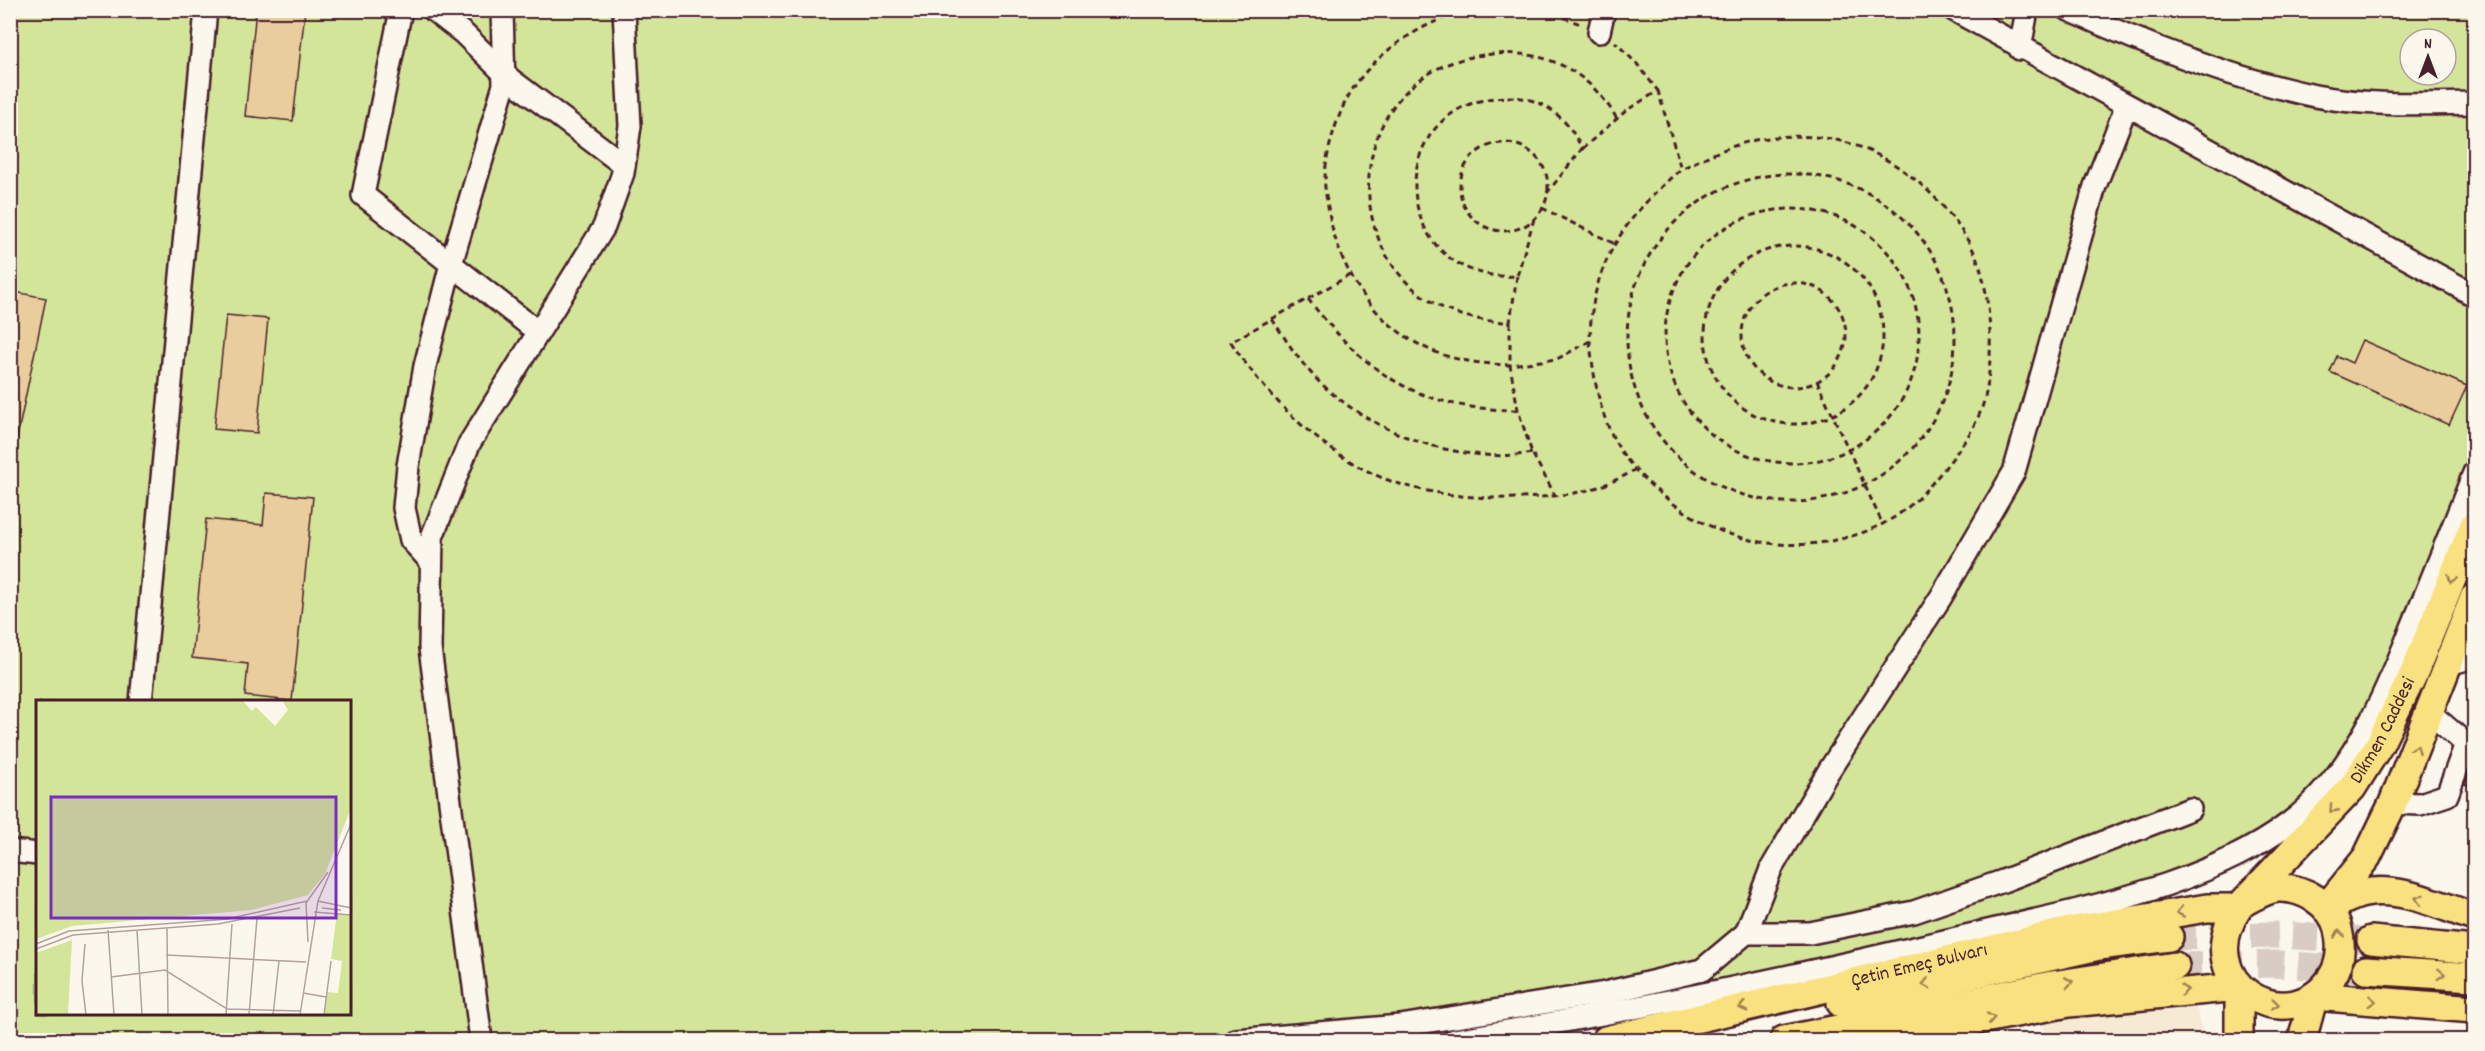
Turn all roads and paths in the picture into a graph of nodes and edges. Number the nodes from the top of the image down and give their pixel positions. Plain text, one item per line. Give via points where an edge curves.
1 (206, 10) edge
2 (401, 10) edge
3 (433, 10) edge
4 (502, 10) edge
5 (624, 10) edge
6 (1467, 10) edge
7 (1544, 10) edge
8 (2027, 10) edge
9 (2069, 10) edge
10 (1960, 12) edge
11 (1606, 20) edge
12 (2020, 49) junction
13 (502, 71) junction
14 (1658, 91) junction
15 (2475, 103) edge
16 (2126, 107) junction
17 (1617, 119) junction
18 (1582, 148) junction
19 (624, 165) junction
20 (1681, 169) junction
21 (1547, 193) junction
22 (1542, 208) junction
23 (1534, 219) junction
24 (1615, 244) junction
25 (451, 264) junction
26 (1350, 275) junction
27 (1517, 276) junction
28 (2475, 295) edge
29 (1308, 299) junction
30 (1272, 319) junction
31 (1510, 322) junction
32 (538, 332) junction
33 (1590, 341) junction
34 (1510, 365) junction
35 (1817, 381) junction
36 (1518, 410) junction
37 (1833, 414) junction
38 (1849, 450) junction
39 (1532, 453) junction
40 (1636, 469) junction
41 (2475, 473) edge
42 (1865, 484) junction
43 (1556, 497) junction
44 (1883, 525) junction
45 (2475, 525) edge
46 (431, 561) junction
47 (2475, 598) edge
48 (2475, 657) edge
49 (2448, 664) junction
50 (141, 700) edge
51 (2430, 713) junction
52 (2470, 746) edge
53 (2393, 803) junction
54 (2190, 808) dead end
55 (10, 851) edge
56 (36, 854) edge
57 (2241, 905) junction
58 (2326, 908) junction
59 (2475, 918) edge
60 (1746, 933) junction
61 (2169, 937) tunnel mouth
62 (2371, 940) tunnel mouth
63 (2475, 950) edge
64 (2175, 966) tunnel mouth
65 (2366, 970) tunnel mouth
66 (2475, 977) edge
67 (2239, 987) junction
68 (2314, 996) junction
69 (2475, 1009) edge
70 (481, 1041) edge
71 (1236, 1041) edge
72 (1454, 1041) edge
73 (1606, 1041) edge
74 (1679, 1041) edge
75 (1784, 1041) edge
76 (1872, 1041) edge
77 (2239, 1041) edge
78 (2302, 1041) edge

1 - 50 lane
2 - 25 lane via 363,195
3 - 13 lane
4 - 13 lane
5 - 19 lane via 630,126
6 - 26 path via 1431,22 1396,45 1357,85 1340,113 1324,181 1338,251
7 - 11 path
8 - 12 lane
9 - 15 lane via 2183,58 2316,96 2396,104
10 - 12 lane
11 - 14 path via 1619,45
12 - 16 lane
13 - 19 lane
13 - 25 lane via 504,85
14 - 17 path
14 - 20 path
16 - 28 lane
16 - 60 lane via 2095,186 2014,472 1771,869
17 - 18 path
17 - 31 path via 1597,90 1568,68 1534,55 1507,53 1451,62 1429,75 1408,90 1380,130 1370,152 1368,199 1381,244 1395,268 1409,285 1451,312
18 - 21 path
18 - 27 path via 1567,123 1553,110 1520,97 1474,101 1454,111 1438,123 1420,150 1414,184 1427,236 1461,266 1494,276
19 - 32 lane via 604,227
20 - 24 path via 1647,199
20 - 44 path via 1742,141 1779,136 1818,137 1861,148 1916,180 1947,212 1975,253 1990,334 1990,372 1982,409 1969,435 1923,495
21 - 22 path
21 - 23 path via 1546,173 1539,160 1516,144 1487,146 1465,166 1460,195 1474,220 1501,232 1516,230
22 - 23 path
22 - 24 path
23 - 27 path
24 - 33 path via 1604,262 1594,293
25 - 32 lane
25 - 46 lane via 425,366 404,508 411,540
26 - 29 path
26 - 34 path via 1376,311 1405,336 1437,353 1473,363
27 - 31 path
29 - 30 path
29 - 36 path via 1355,354 1416,392 1460,406
30 - 39 path via 1324,387 1341,401 1396,431 1437,448 1479,455
30 - 43 path via 1231,342 1265,390 1291,416 1360,466 1399,484 1451,494
31 - 34 path
32 - 46 lane via 469,444 432,537
33 - 34 path via 1557,359
33 - 40 path via 1603,413 1612,437
34 - 36 path
35 - 35 path via 1784,386 1768,380 1746,355 1743,322 1750,306 1777,285 1812,285 1827,294 1845,323 1843,349 1831,371
35 - 37 path
36 - 39 path
37 - 37 path via 1795,424 1773,422 1752,414 1719,385 1709,364 1705,332 1711,299 1737,265 1755,254 1775,247 1817,248 1853,268 1877,302 1883,333 1879,363 1856,399
37 - 38 path
38 - 38 path via 1797,464 1771,462 1723,444 1686,408 1666,361 1667,309 1688,262 1728,226 1754,214 1781,209 1827,214 1860,229 1882,246 1899,267 1912,292 1918,318 1920,346 1914,373 1904,399 1887,421
38 - 42 path
39 - 43 path
40 - 43 path via 1603,487
40 - 44 path via 1702,523 1761,543 1823,543
41 - 72 lane via 2369,725 2344,765 2308,807 2242,853 2128,897 2083,908 1720,992
42 - 42 path via 1822,500 1754,498 1722,487 1693,470 1668,447 1648,420 1635,389 1628,356 1628,322 1634,290 1648,258 1668,230 1694,206 1724,189 1757,178 1792,174 1827,178 1860,189 1890,207 1916,231 1936,260 1949,292 1956,326 1954,361 1946,395 1910,453
42 - 44 path
45 -> 57 main road, Dikmen Caddesi via 2414,675 2379,745 2352,788
46 - 70 lane via 430,648
47 - 49 main road, Dikmen Caddesi
48 - 49 lane
49 - 51 main road, Dikmen Caddesi
51 - 52 lane
53 -> 51 main road, Dikmen Caddesi
52 - 53 lane via 2447,795 2420,804
53 - 58 main road, Dikmen Caddesi via 2367,857
54 - 60 lane via 1914,912 1810,933
55 - 56 lane
57 - 58 main road via 2278,888 2296,890
57 - 67 main road, Dikmen Caddesi via 2228,922 2224,948 2229,973
57 -> 73 main road, Çetin Emeç Bulvarı via 2074,930
59 -> 58 main road via 2381,891 2362,893
68 -> 58 main road via 2327,985 2341,953 2336,920
60 - 71 lane via 1702,970 1605,993 1400,1026
61 -> 74 main road, Çetin Emeç Bulvarı via 2099,946 1994,968
62 - 63 main road
75 -> 64 main road via 2052,985
65 -> 66 main road
67 -> 68 main road via 2260,1001 2276,1005
76 -> 67 main road via 2069,1003
67 - 77 main road, Dikmen Caddesi
68 -> 69 main road
68 - 78 main road

